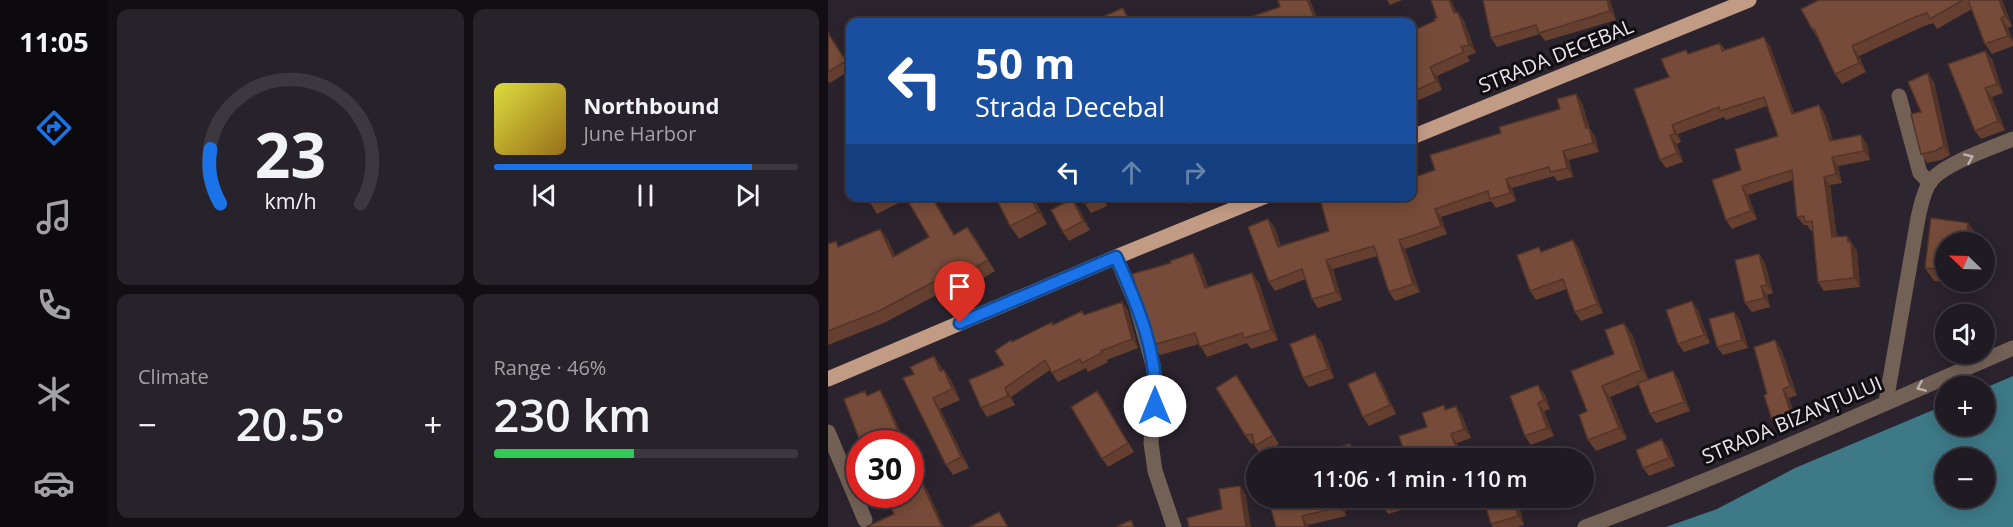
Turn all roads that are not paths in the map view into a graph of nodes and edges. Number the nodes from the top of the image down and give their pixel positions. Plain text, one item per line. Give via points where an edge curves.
1 (1749, 0) edge
2 (1899, 96) dead end
3 (1416, 135) edge
4 (2013, 139) edge
5 (1930, 183) junction
6 (1254, 201) edge
7 (1116, 257) junction
8 (2013, 348) edge
9 (828, 379) edge
10 (1886, 402) junction
11 (828, 432) edge
12 (865, 520) dead end
13 (1174, 527) edge
14 (1585, 527) edge

1 - 3 main road, STRADA DECEBAL
2 - 5 street via 1920,173
5 -> 4 street via 1946,168
5 - 10 street via 1918,218
6 - 7 main road
7 - 9 main road
7 - 13 street via 1136,304 1153,365 1156,388 1151,443 1155,471
8 -> 10 street, STRADA BIZANȚULUI
10 - 14 street, STRADA BIZANȚULUI via 1646,505
11 - 12 street

